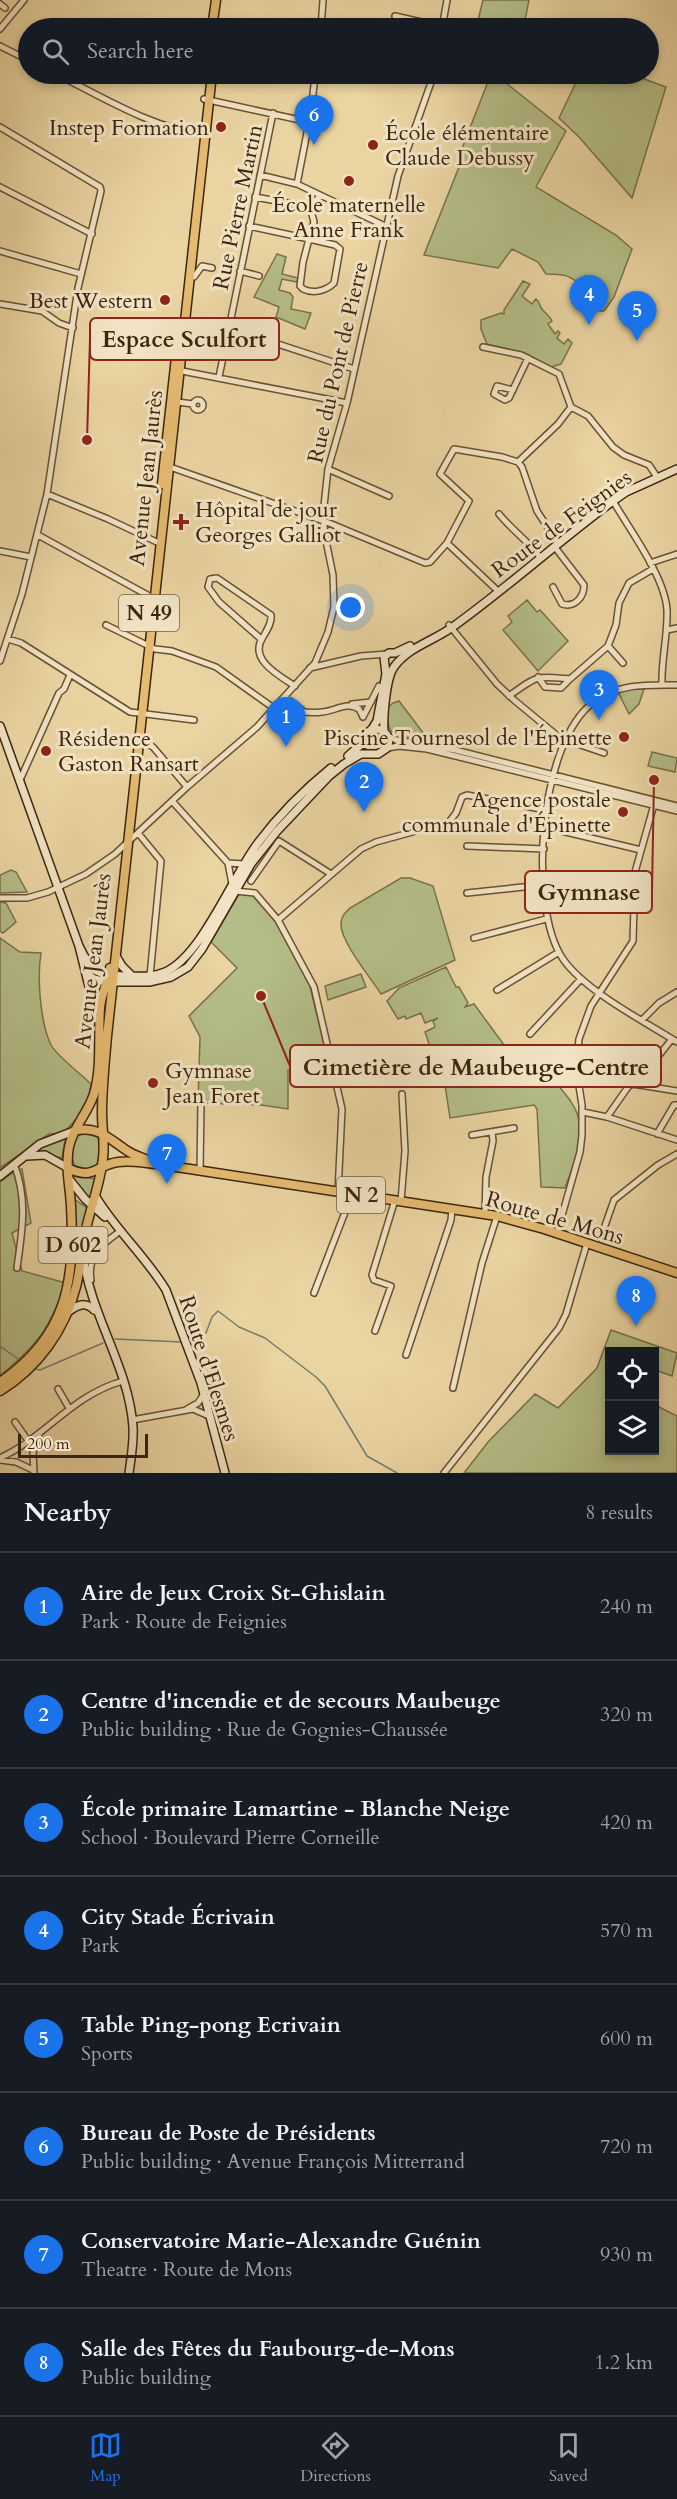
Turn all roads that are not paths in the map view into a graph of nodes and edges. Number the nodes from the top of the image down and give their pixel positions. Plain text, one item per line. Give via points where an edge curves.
1 (24, 0) edge
2 (218, 0) edge
3 (323, 0) edge
4 (447, 0) edge
5 (395, 16) dead end
6 (214, 18) edge
7 (217, 18) edge
8 (322, 18) edge
9 (403, 18) edge
10 (444, 18) edge
11 (0, 29) edge
12 (0, 46) edge
13 (18, 55) edge
14 (76, 84) edge
15 (207, 84) edge
16 (210, 84) edge
17 (314, 84) edge
18 (430, 84) edge
19 (207, 100) junction
20 (273, 113) junction
21 (309, 122) junction
22 (0, 127) edge
23 (202, 134) junction
24 (260, 175) junction
25 (297, 184) junction
26 (0, 187) edge
27 (320, 196) junction
28 (255, 197) junction
29 (310, 207) junction
30 (249, 226) junction
31 (385, 226) junction
32 (92, 234) junction
33 (309, 239) junction
34 (0, 251) edge
35 (212, 268) dead end
36 (240, 272) junction
37 (81, 274) junction
38 (190, 276) junction
39 (259, 276) dead end
40 (0, 304) edge
41 (73, 328) junction
42 (229, 328) junction
43 (483, 346) dead end
44 (528, 358) junction
45 (354, 369) junction
46 (178, 370) junction
47 (219, 377) junction
48 (513, 390) dead end
49 (177, 402) junction
50 (347, 403) junction
51 (194, 405) dead end
52 (571, 407) junction
53 (518, 462) junction
54 (170, 467) junction
55 (328, 469) junction
56 (677, 469) edge
57 (657, 477) junction
58 (47, 494) junction
59 (388, 496) dead end
60 (614, 501) junction
61 (500, 514) dead end
62 (323, 522) junction
63 (38, 535) junction
64 (159, 543) junction
65 (447, 543) junction
66 (556, 545) junction
67 (0, 551) edge
68 (677, 554) edge
69 (32, 557) junction
70 (540, 557) junction
71 (652, 566) junction
72 (553, 587) dead end
73 (498, 591) junction
74 (151, 597) junction
75 (106, 625) dead end
76 (450, 627) junction
77 (677, 628) edge
78 (667, 630) junction
79 (8, 639) junction
80 (261, 639) junction
81 (147, 645) junction
82 (608, 646) junction
83 (397, 657) junction
84 (385, 659) junction
85 (0, 661) edge
86 (623, 663) dead end
87 (319, 665) junction
88 (394, 667) junction
89 (70, 675) junction
90 (538, 677) junction
91 (570, 679) junction
92 (662, 685) junction
93 (677, 685) edge
94 (295, 686) junction
95 (379, 686) dead end
96 (509, 696) junction
97 (285, 697) junction
98 (371, 702) junction
99 (280, 703) junction
100 (348, 705) junction
101 (275, 709) junction
102 (303, 711) junction
103 (140, 714) junction
104 (194, 720) dead end
105 (0, 726) edge
106 (372, 729) junction
107 (386, 733) junction
108 (140, 740) junction
109 (565, 741) junction
110 (364, 742) junction
111 (387, 748) junction
112 (370, 752) junction
113 (604, 753) dead end
114 (553, 778) junction
115 (20, 780) junction
116 (188, 787) junction
117 (172, 801) junction
118 (654, 803) junction
119 (677, 808) edge
120 (546, 810) junction
121 (545, 827) junction
122 (138, 833) junction
123 (126, 844) junction
124 (467, 846) dead end
125 (544, 849) junction
126 (641, 850) junction
127 (228, 863) junction
128 (246, 866) junction
129 (331, 873) junction
130 (251, 881) junction
131 (542, 885) junction
132 (58, 887) junction
133 (233, 887) junction
134 (255, 892) junction
135 (467, 892) dead end
136 (0, 898) edge
137 (546, 919) junction
138 (278, 920) junction
139 (474, 938) dead end
140 (79, 946) junction
141 (559, 952) junction
142 (116, 956) junction
143 (85, 971) junction
144 (132, 976) junction
145 (150, 976) junction
146 (113, 979) junction
147 (581, 979) junction
148 (497, 990) dead end
149 (677, 992) edge
150 (600, 993) junction
151 (642, 1020) junction
152 (99, 1031) junction
153 (530, 1034) dead end
154 (675, 1040) edge
155 (646, 1086) junction
156 (676, 1091) edge
157 (402, 1094) dead end
158 (201, 1102) dead end
159 (675, 1105) edge
160 (583, 1112) junction
161 (607, 1117) junction
162 (514, 1128) dead end
163 (74, 1131) junction
164 (492, 1132) junction
165 (104, 1134) junction
166 (657, 1134) junction
167 (472, 1135) dead end
168 (677, 1140) edge
169 (677, 1154) edge
170 (22, 1158) junction
171 (14, 1164) junction
172 (157, 1164) junction
173 (68, 1168) junction
174 (102, 1168) junction
175 (200, 1170) junction
176 (0, 1176) edge
177 (69, 1179) junction
178 (338, 1192) junction
179 (352, 1194) junction
180 (398, 1201) junction
181 (94, 1202) junction
182 (452, 1209) junction
183 (484, 1214) junction
184 (103, 1215) junction
185 (497, 1216) junction
186 (89, 1218) junction
187 (110, 1220) junction
188 (119, 1232) junction
189 (556, 1233) junction
190 (601, 1237) dead end
191 (587, 1243) junction
192 (82, 1247) junction
193 (17, 1268) dead end
194 (677, 1273) edge
195 (314, 1293) dead end
196 (68, 1312) junction
197 (96, 1312) junction
198 (375, 1331) dead end
199 (406, 1355) dead end
200 (123, 1381) junction
201 (0, 1382) edge
202 (453, 1388) dead end
203 (58, 1389) dead end
204 (0, 1391) edge
205 (204, 1394) junction
206 (69, 1408) junction
207 (186, 1410) junction
208 (209, 1416) junction
209 (132, 1420) junction
210 (15, 1422) dead end
211 (39, 1434) junction
212 (29, 1442) junction
213 (0, 1459) edge
214 (34, 1472) edge
215 (129, 1473) edge
216 (225, 1473) edge
217 (444, 1473) edge

1 - 11 street
2 - 6 main road
2 - 7 main road
3 - 8 street
4 - 10 street
5 - 9 street
12 - 13 street
14 - 23 street via 131,111
15 - 19 main road, Avenue Jean Jaurès / N 49
16 - 19 main road, Avenue Jean Jaurès / N 49
17 - 21 street
18 - 31 street, Rue du Pont de Pierre
19 - 20 street
19 - 23 main road, Avenue Jean Jaurès / N 49
20 - 21 street
20 - 24 street, Rue Pierre Martin
21 - 25 street
22 - 32 street via 100,188
23 - 38 main road, Avenue Jean Jaurès / N 49
23 - 46 main road, Avenue Jean Jaurès / N 49
24 - 25 street
24 - 28 street, Rue Pierre Martin
25 - 27 street
26 - 32 street
27 - 29 street
27 - 31 street
28 - 29 street
28 - 30 street, Rue Pierre Martin
29 - 33 street via 314,222
30 - 33 street
30 - 36 street, Rue Pierre Martin
31 - 45 street, Rue du Pont de Pierre
32 - 37 street
33 - 33 street via 340,249 334,283 315,292 300,286
34 - 37 street
35 - 38 street via 202,266 194,277
36 - 39 street
36 - 42 street, Rue Pierre Martin
37 - 41 street
38 - 46 main road, Avenue Jean Jaurès / N 49
40 - 41 street via 42,311
41 - 58 street
42 - 45 street
42 - 47 street, Rue Pierre Martin
43 - 44 street
44 - 48 street
44 - 52 street via 559,374
45 - 50 street, Rue du Pont de Pierre
46 - 47 street
46 - 49 main road, Avenue Jean Jaurès / N 49
46 - 64 main road, Avenue Jean Jaurès / N 49
47 - 50 street
49 - 51 street
49 - 54 main road, Avenue Jean Jaurès / N 49
50 - 55 street, Rue du Pont de Pierre
52 - 53 street
52 - 57 street via 588,416 613,447 649,465
53 - 65 street via 454,449 440,474 469,501
53 - 66 street via 537,511
54 - 62 street
54 - 64 main road, Avenue Jean Jaurès / N 49
55 - 59 street
55 - 62 street, Rue du Pont de Pierre
56 - 57 street, Route de Feignies
57 - 60 street, Route de Feignies
58 - 63 street
58 - 64 street
60 - 66 street, Route de Feignies
60 - 71 street
61 - 70 street
62 - 65 street via 425,562 430,562
62 - 87 street, Rue du Pont de Pierre via 334,596 333,616
63 - 69 street
63 - 74 street
64 - 74 main road, Avenue Jean Jaurès / N 49
64 - 81 main road, Avenue Jean Jaurès / N 49
65 - 73 street
66 - 70 street, Route de Feignies
66 - 72 street via 584,585 584,592 567,606
67 - 69 street
68 - 71 street
69 - 79 street
70 - 73 street, Route de Feignies
71 - 78 street via 666,596
71 - 82 street via 629,583 623,593
73 - 76 street, Route de Feignies
74 - 81 main road, Avenue Jean Jaurès / N 49
75 - 81 street
76 - 83 street, Route de Feignies
76 - 96 street
77 - 78 street
78 - 92 street
79 - 85 street
79 - 89 street via 21,642
80 - 80 street via 271,623 271,615 218,578 210,579 208,587 219,602
80 - 94 street via 259,657
81 - 101 street via 216,667
81 - 103 main road, Avenue Jean Jaurès / N 49
82 - 86 street
82 - 91 street
83 - 84 street
83 - 88 street
84 - 87 street via 371,654
84 - 88 street
84 - 106 street via 386,674
87 - 94 street
88 - 107 street via 386,702
89 - 103 street via 130,712
89 - 115 street
90 - 91 street
90 - 91 street via 545,687 561,688
90 - 96 street
92 - 93 street
92 - 109 street via 621,688 601,697 586,708
94 - 97 street
95 - 98 street
96 - 109 street
97 - 99 street
97 - 102 street
98 - 100 street
98 - 100 street via 363,717 359,709
99 - 101 street
99 - 102 street
100 - 102 street via 324,712
101 - 116 street
103 - 104 street
103 - 108 main road, Avenue Jean Jaurès / N 49
103 - 123 main road, Avenue Jean Jaurès / N 49
105 - 115 street
106 - 107 street
106 - 110 street
107 - 111 street
107 - 114 street via 396,740 429,744
108 - 116 street via 153,747
108 - 123 main road, Avenue Jean Jaurès / N 49
109 - 113 street
109 - 114 street
110 - 112 street
110 - 128 street via 306,788 258,842
111 - 112 street via 381,753
111 - 114 street via 427,749
112 - 128 street via 355,756 329,776
114 - 118 street
114 - 120 street
115 - 132 street
116 - 117 street
117 - 122 street
117 - 127 street
118 - 119 street
118 - 126 street
120 - 121 street
120 - 129 street via 466,795 449,822 376,842
121 - 125 street
121 - 126 street
122 - 123 street
122 - 145 street via 161,861
123 - 132 street via 96,868
123 - 142 main road, Avenue Jean Jaurès / N 49
123 - 146 main road, Avenue Jean Jaurès / N 49
124 - 125 street
125 - 131 street
126 - 150 street via 634,881 633,941
127 - 128 street
127 - 133 street
128 - 130 street
128 - 133 street
129 - 130 street via 279,841
129 - 138 street
130 - 134 street
131 - 135 street
131 - 137 street
132 - 136 street via 27,898
132 - 140 street
133 - 134 street
133 - 145 street via 185,958 164,973
133 - 146 street via 202,949 188,967 160,980
134 - 138 street
137 - 139 street
137 - 141 street
138 - 178 street via 314,987 341,1102
140 - 143 street
140 - 146 street via 91,967
141 - 147 street
141 - 148 street
142 - 144 street
142 - 146 main road, Avenue Jean Jaurès / N 49
143 - 146 street via 94,979
143 - 152 street
144 - 145 street
144 - 146 street
146 - 152 main road, Avenue Jean Jaurès / N 49 via 100,1006
146 - 165 main road, Avenue Jean Jaurès / N 49 via 103,1083
147 - 150 street
147 - 153 street
149 - 151 street
150 - 151 street
150 - 160 street via 584,1022 577,1053
151 - 154 street
152 - 163 main road, Avenue Jean Jaurès / N 49 via 95,1092
154 - 155 street via 650,1066
155 - 156 street
155 - 161 street via 628,1087
156 - 159 street
157 - 180 street via 405,1151
158 - 175 street
159 - 166 street
160 - 161 street
160 - 189 street via 580,1152
161 - 166 street
162 - 164 street
163 - 165 main road, N 2 via 86,1129
163 - 170 street via 50,1138
163 - 173 main road via 68,1149
164 - 167 street
164 - 183 street
165 - 172 main road, N 2 via 133,1154
165 - 174 main road
166 - 168 street
169 - 190 street via 614,1200
170 - 171 street
170 - 173 street via 45,1155
171 - 176 street
171 - 193 street via 24,1208
172 - 174 main road, Route de Mons / N 2 via 124,1161
172 - 175 main road, Route de Mons / N 2
173 - 174 main road, N 2 via 83,1174
173 - 177 main road, D 602
174 - 181 main road, D 602
175 - 178 main road, Route de Mons / N 2
177 - 181 street
177 - 201 main road, D 602 via 73,1258 66,1294 45,1338
178 - 179 main road, Route de Mons / N 2
179 - 180 main road, Route de Mons / N 2
179 - 195 street
180 - 182 main road, Route de Mons / N 2
180 - 198 street via 372,1275 374,1280 391,1286
181 - 184 street
181 - 186 main road, D 602
181 - 187 street
182 - 183 main road, Route de Mons / N 2
182 - 199 street
183 - 185 main road, Route de Mons / N 2
184 - 186 street
184 - 187 street
185 - 189 main road, Route de Mons / N 2
185 - 202 street
186 - 192 main road, D 602
187 - 188 street, Route d'Elesmes
188 - 197 street via 100,1246 91,1261
188 - 205 street, Route d'Elesmes via 159,1279
189 - 191 main road, Route de Mons / N 2
191 - 194 main road, Route de Mons / N 2
191 - 217 street via 559,1328
192 - 196 main road, D 602
192 - 197 street
196 - 197 street via 83,1304
196 - 204 main road, D 602 via 42,1355
197 - 200 street
200 - 206 street
200 - 209 street
203 - 206 street
205 - 207 street
205 - 208 street, Route d'Elesmes
206 - 211 street
207 - 208 street
207 - 209 street
208 - 216 street, Route d'Elesmes
209 - 215 street
210 - 212 street
211 - 212 street
211 - 214 street via 33,1453
212 - 213 street
213 - 214 street

